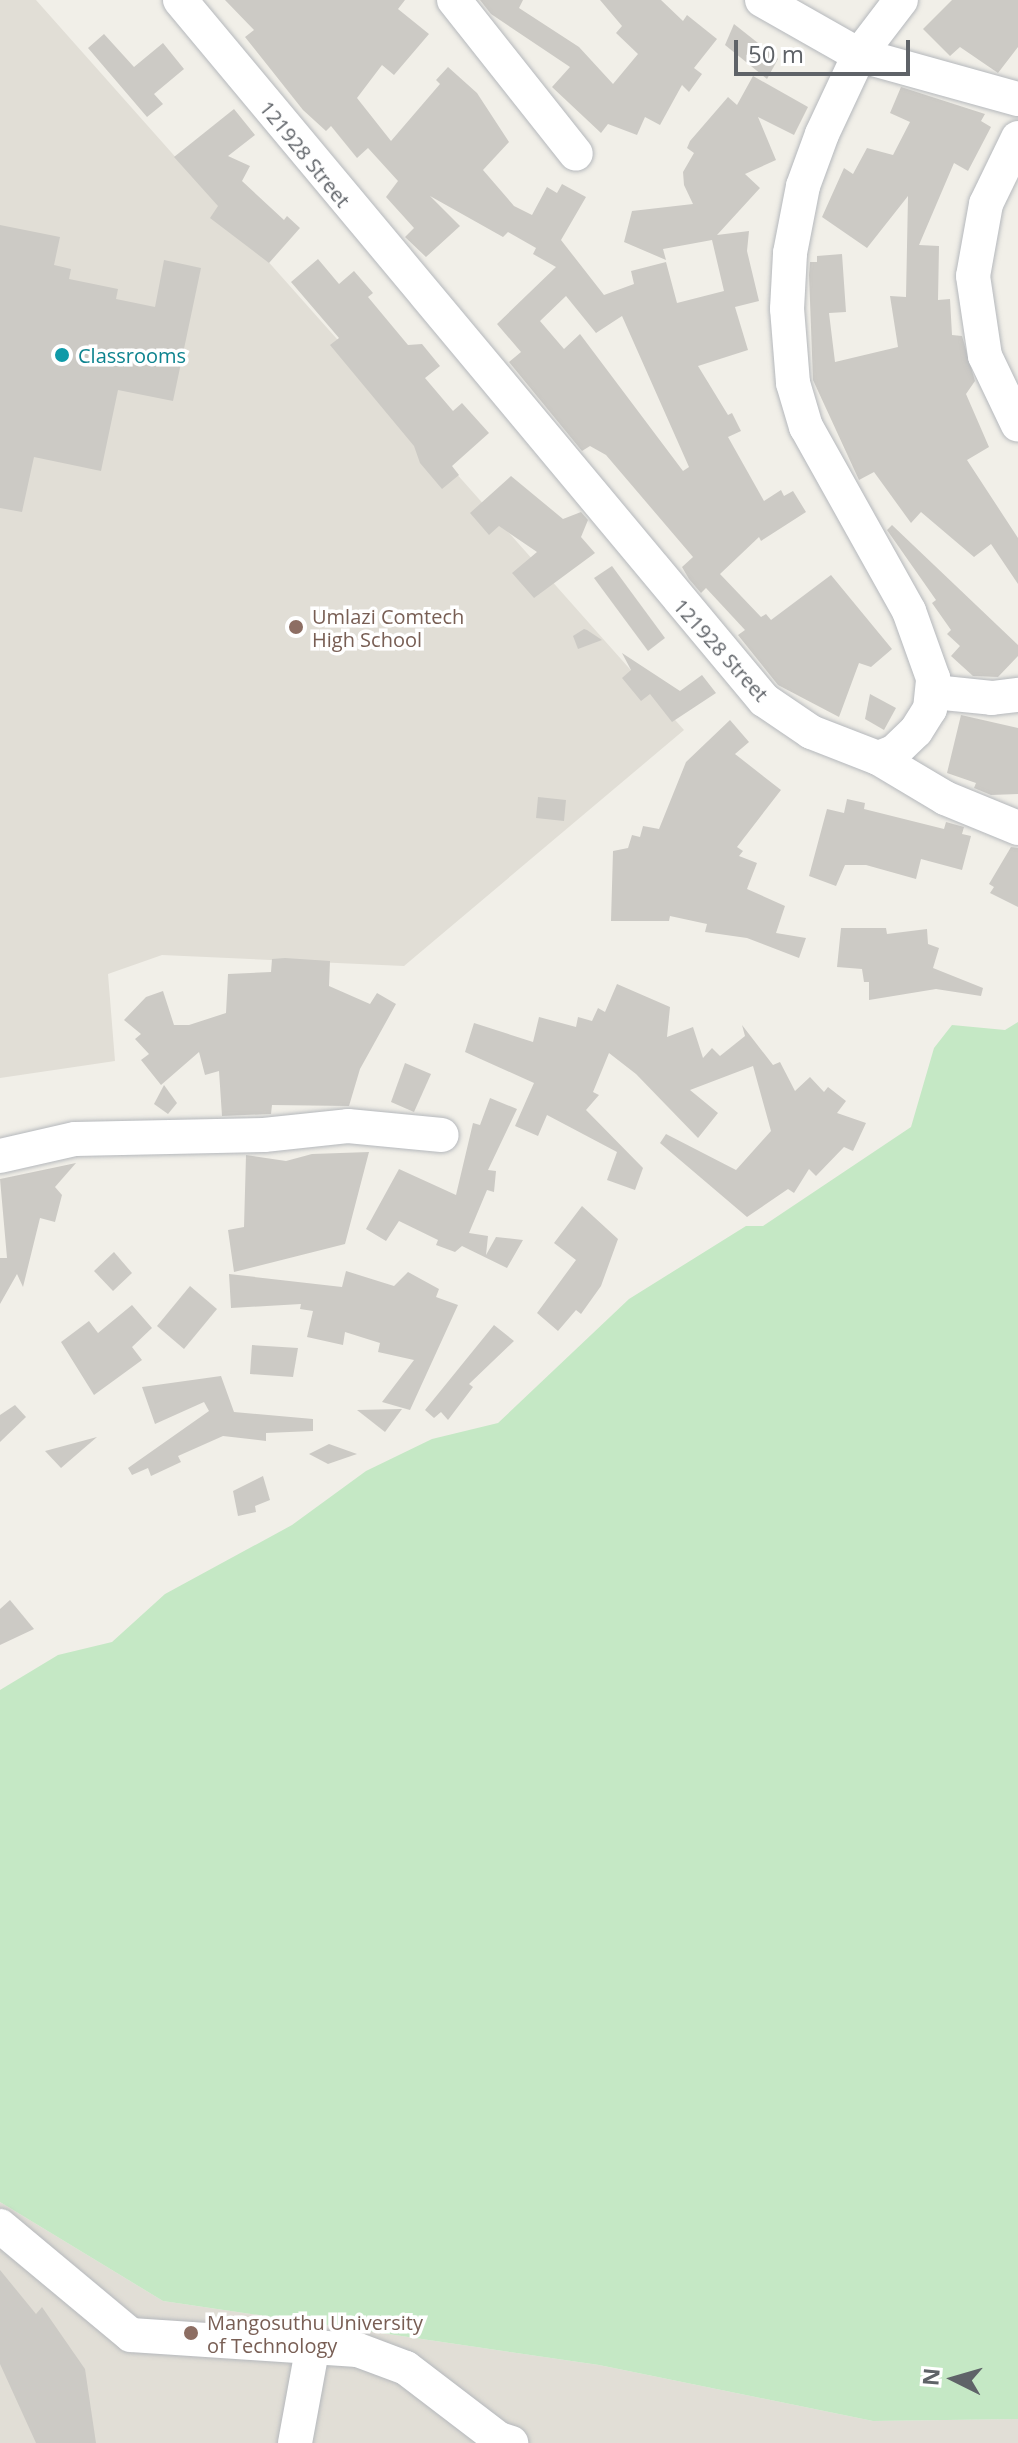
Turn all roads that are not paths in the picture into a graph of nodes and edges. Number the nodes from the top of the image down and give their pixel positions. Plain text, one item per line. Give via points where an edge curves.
1 (180, 0) edge
2 (454, 0) edge
3 (762, 0) edge
4 (901, 0) edge
5 (859, 55) junction
6 (1018, 99) edge
7 (1018, 138) edge
8 (576, 154) dead end
9 (1018, 425) edge
10 (934, 692) junction
11 (1018, 695) edge
12 (878, 758) junction
13 (1018, 828) edge
14 (442, 1135) dead end
15 (0, 1156) edge
16 (0, 2226) edge
17 (313, 2345) junction
18 (295, 2443) edge
19 (511, 2443) edge

1 - 12 street, 121928 Street via 764,700 811,732
2 - 8 street
3 - 5 street
4 - 5 street
5 - 6 street
5 - 10 street via 822,134 798,213 787,309 793,383 819,456 909,611
7 - 9 street via 986,204 973,276 985,356
10 - 11 street
10 - 12 street via 916,731 894,752
12 - 13 street, 121928 Street via 945,798
14 - 15 street via 348,1126 264,1135 65,1139
16 - 17 street via 131,2335
17 - 18 street
17 - 19 street via 358,2350 406,2368

